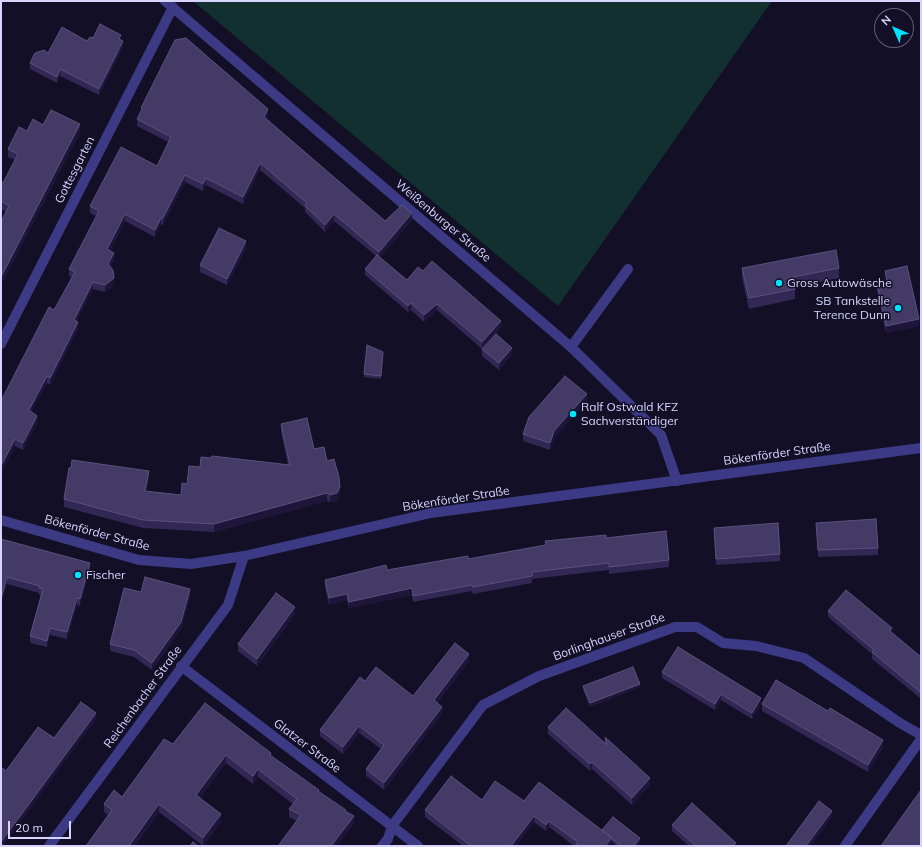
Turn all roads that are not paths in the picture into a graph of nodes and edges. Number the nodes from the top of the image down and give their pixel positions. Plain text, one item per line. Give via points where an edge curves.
1 (171, 3) edge
2 (628, 269) dead end
3 (1, 344) edge
4 (571, 347) junction
5 (921, 448) edge
6 (677, 481) junction
7 (1, 520) edge
8 (244, 556) junction
9 (181, 666) junction
10 (921, 735) edge
11 (921, 739) edge
12 (392, 826) junction
13 (49, 846) edge
14 (382, 846) edge
15 (418, 846) edge
16 (845, 846) edge

1 - 3 street, Gottesgarten
1 - 4 street, Weißenburger Straße
2 - 4 street
4 - 6 street, Weißenburger Straße via 661,435
5 - 6 street, Bökenförder Straße
6 - 8 street, Bökenförder Straße via 431,513
7 - 8 street, Bökenförder Straße via 139,560 191,564
8 - 9 street, Reichenbacher Straße via 228,605
9 - 12 street, Glatzer Straße
9 - 13 street, Reichenbacher Straße
10 - 12 street, Borlinghauser Straße via 804,658 756,646 723,643 697,627 675,627 539,676 483,705
11 - 16 street
12 - 14 street, Borlinghauser Straße via 388,839
12 - 15 street, Glatzer Straße

